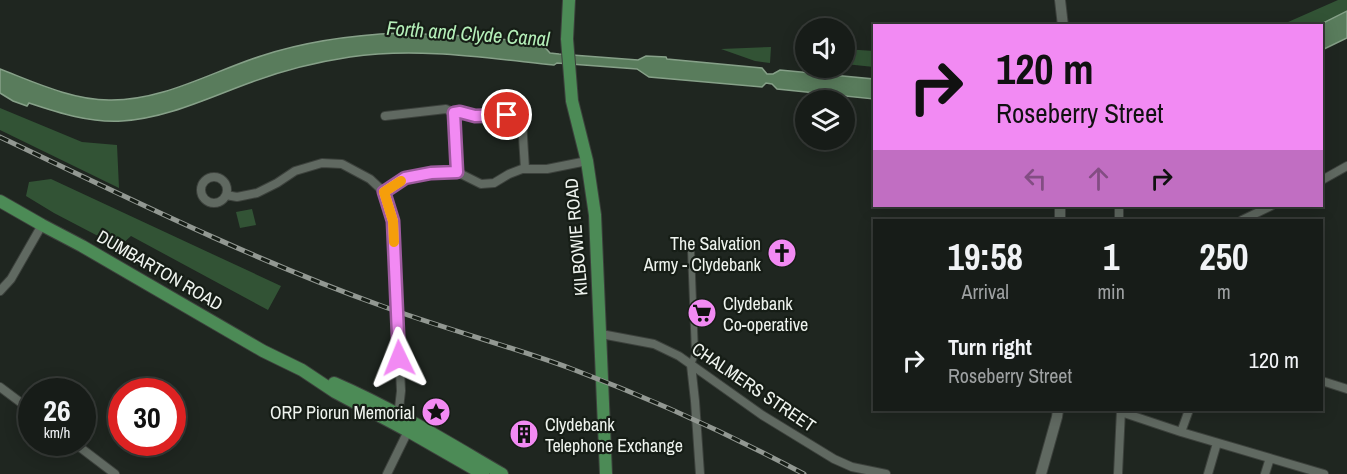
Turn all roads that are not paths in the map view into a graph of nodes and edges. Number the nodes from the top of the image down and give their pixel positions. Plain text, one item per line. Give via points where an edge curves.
1 (569, 0) edge
2 (1060, 0) edge
3 (1063, 24) edge
4 (454, 113) junction
5 (385, 116) dead end
6 (587, 161) junction
7 (1347, 166) edge
8 (525, 169) junction
9 (457, 172) junction
10 (1323, 179) edge
11 (384, 192) junction
12 (226, 195) dead end
13 (0, 201) edge
14 (1269, 207) edge
15 (1244, 219) edge
16 (42, 225) junction
17 (692, 250) dead end
18 (0, 291) edge
19 (601, 334) junction
20 (691, 365) junction
21 (1323, 381) edge
22 (0, 387) edge
23 (1347, 389) edge
24 (18, 400) edge
25 (1058, 411) edge
26 (1121, 411) edge
27 (1189, 411) edge
28 (397, 419) junction
29 (408, 431) junction
30 (1181, 432) junction
31 (1217, 443) junction
32 (91, 456) edge
33 (1270, 458) junction
34 (115, 474) edge
35 (387, 474) edge
36 (483, 474) edge
37 (502, 474) edge
38 (606, 474) edge
39 (700, 474) edge
40 (881, 474) edge
41 (1041, 474) edge
42 (1118, 474) edge
43 (1208, 474) edge
44 (1265, 474) edge
45 (1324, 474) edge

1 - 6 main road, KILBOWIE ROAD via 567,39 573,100
2 - 3 street
4 - 5 street via 446,109
4 - 8 street via 514,115 520,119
4 - 9 street
6 - 8 street
6 - 19 main road, KILBOWIE ROAD via 595,215
7 - 10 street
8 - 9 street via 494,183 482,184
9 - 11 street via 405,178
11 - 12 street via 349,167 322,163 295,171 257,193
11 - 28 street via 393,221 401,391
13 - 16 main road, DUMBARTON ROAD
14 - 15 street
16 - 18 street
16 - 28 main road, DUMBARTON ROAD via 335,392
17 - 20 street via 695,354
19 - 20 street, CHALMERS STREET via 654,344
19 - 38 main road, KILBOWIE ROAD
20 - 39 street
20 - 40 street, CHALMERS STREET via 834,459
21 - 23 street
22 - 24 street
25 - 41 street
26 - 30 street
26 - 42 street
27 - 30 street
28 - 29 main road, DUMBARTON ROAD
28 - 37 main road, DUMBARTON ROAD
29 - 35 street
29 - 36 main road, DUMBARTON ROAD
30 - 31 street
31 - 33 street
31 - 43 street
32 - 34 street
33 - 44 street
33 - 45 street

